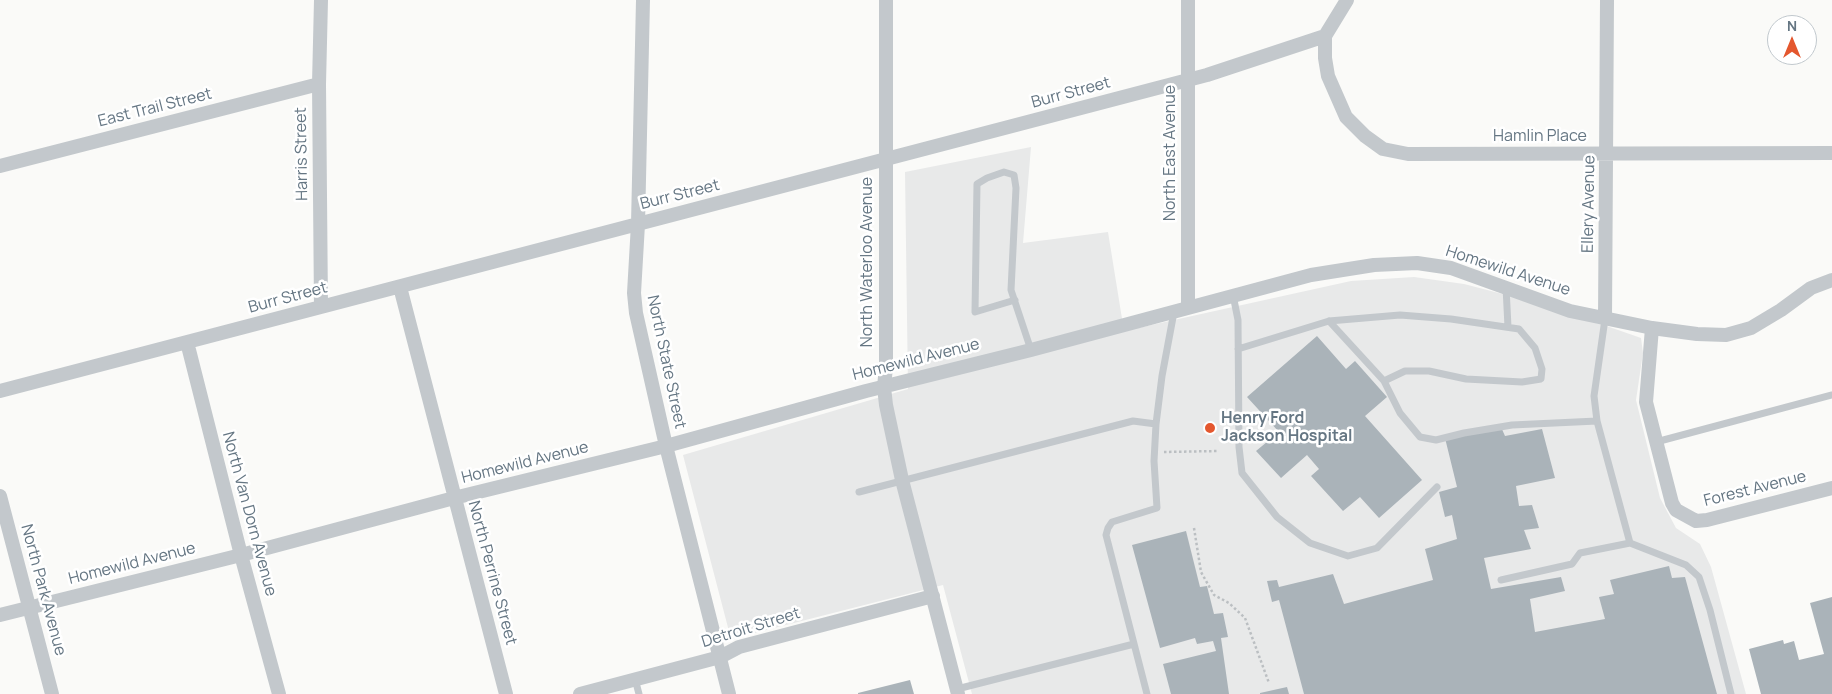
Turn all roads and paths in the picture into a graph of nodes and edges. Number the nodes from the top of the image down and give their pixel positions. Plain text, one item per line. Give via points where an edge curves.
1 (321, 0) edge
2 (642, 0) edge
3 (886, 0) edge
4 (1188, 0) edge
5 (1347, 0) edge
6 (1607, 0) edge
7 (1325, 36) junction
8 (1188, 80) junction
9 (319, 84) junction
10 (1832, 153) edge
11 (1607, 154) junction
12 (885, 160) junction
13 (0, 166) edge
14 (638, 224) junction
15 (1832, 280) edge
16 (1506, 286) junction
17 (400, 287) junction
18 (1233, 295) junction
19 (1014, 300) junction
20 (321, 307) junction
21 (1188, 307) junction
22 (1174, 312) junction
23 (1605, 318) junction
24 (1329, 322) junction
25 (1508, 327) junction
26 (1652, 328) junction
27 (187, 342) junction
28 (1030, 350) junction
29 (1238, 350) junction
30 (1384, 381) junction
31 (884, 387) junction
32 (0, 391) edge
33 (1832, 395) edge
34 (1597, 422) junction
35 (1156, 424) junction
36 (1656, 442) junction
37 (666, 446) junction
38 (1219, 451) dead end
39 (1154, 452) junction
40 (902, 480) junction
41 (1436, 487) dead end
42 (1832, 488) edge
43 (859, 492) dead end
44 (0, 496) edge
45 (454, 498) junction
46 (1194, 528) dead end
47 (1630, 542) junction
48 (241, 555) junction
49 (1501, 580) dead end
50 (933, 596) junction
51 (30, 608) junction
52 (0, 616) edge
53 (1134, 644) junction
54 (720, 657) junction
55 (635, 679) junction
56 (1269, 683) dead end
57 (957, 691) edge
58 (589, 693) edge
59 (52, 694) edge
60 (279, 694) edge
61 (506, 694) edge
62 (639, 694) edge
63 (729, 694) edge
64 (1147, 694) edge
65 (1731, 694) edge

1 - 9 street, Harris Street
2 - 14 street, North State Street
3 - 12 street, North Waterloo Avenue
4 - 8 street, North East Avenue
5 - 7 street
6 - 11 street, Ellery Avenue
7 - 8 street, Burr Street
7 - 11 street, Hamlin Place via 1324,58 1328,76 1346,117 1383,149 1408,154
8 - 12 street, Burr Street
8 - 21 street, North East Avenue
9 - 13 street, East Trail Street
9 - 20 street, Harris Street
10 - 11 street, Hamlin Place
11 - 23 street, Ellery Avenue
12 - 14 street, Burr Street
12 - 31 street, North Waterloo Avenue
14 - 17 street, Burr Street
14 - 37 street, North State Street via 636,313
15 - 26 street, Homewild Avenue via 1811,288 1751,328 1726,335
16 - 18 street, Homewild Avenue via 1451,268 1417,263 1374,265 1311,275
16 - 23 street, Homewild Avenue via 1570,311
16 - 25 lane
17 - 20 street, Burr Street
17 - 45 street, North Perrine Street
18 - 21 street, Homewild Avenue
18 - 29 lane via 1238,320
19 - 19 lane via 975,312 977,184 1004,172 1014,175 1016,188 1011,290
19 - 28 lane
20 - 27 street, Burr Street
21 - 22 street, Homewild Avenue
22 - 28 street, Homewild Avenue
22 - 35 lane
23 - 26 street, Homewild Avenue
23 - 34 lane via 1594,396
24 - 25 lane via 1400,315
24 - 29 lane
24 - 30 lane
25 - 30 lane via 1519,329 1535,348 1542,369 1541,379 1522,382 1466,379 1429,371 1405,371
26 - 36 street via 1646,402
27 - 32 street, Burr Street
27 - 48 street, North Van Dorn Avenue
28 - 31 street, Homewild Avenue
29 - 41 lane via 1242,473 1277,517 1310,544 1348,556 1377,548
30 - 34 lane via 1400,413 1420,437 1436,440 1512,425
31 - 37 street, Homewild Avenue
31 - 40 street, North Waterloo Avenue
33 - 36 lane
34 - 47 lane
35 - 39 lane
35 - 40 lane via 1133,421
36 - 42 street, Forest Avenue via 1672,503 1676,510 1696,521
37 - 45 street, Homewild Avenue
37 - 54 street, North State Street
38 - 39 path
39 - 53 lane via 1157,508 1112,522 1106,535
40 - 43 lane
40 - 50 street, North Waterloo Avenue
44 - 51 street, North Park Avenue
45 - 48 street, Homewild Avenue
45 - 61 street, North Perrine Street
46 - 56 path via 1201,572 1214,595 1229,603 1245,618
47 - 49 lane via 1580,553 1572,564
47 - 65 lane via 1686,565 1699,577
48 - 51 street, Homewild Avenue
48 - 60 street, North Van Dorn Avenue
50 - 54 street, Detroit Street via 739,647
50 - 57 street, North Waterloo Avenue
51 - 52 street, Homewild Avenue
51 - 59 street, North Park Avenue
53 - 57 lane
53 - 64 lane
54 - 55 street, Detroit Street
54 - 63 street, North State Street
55 - 58 street, Detroit Street
55 - 62 lane

